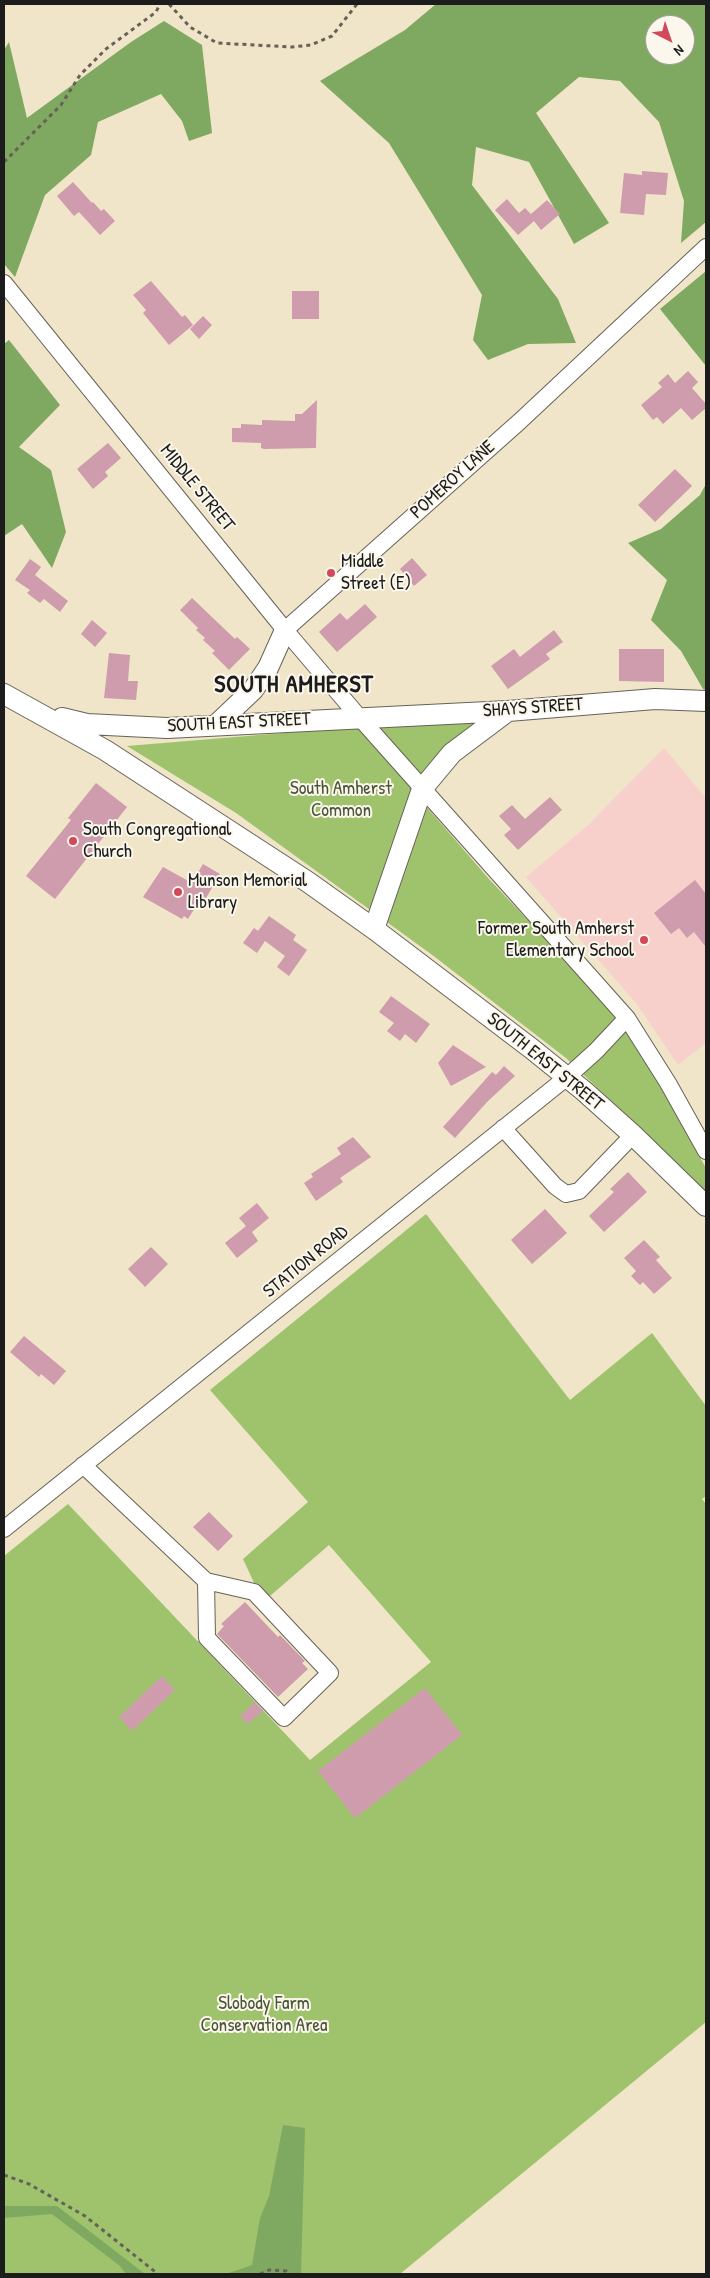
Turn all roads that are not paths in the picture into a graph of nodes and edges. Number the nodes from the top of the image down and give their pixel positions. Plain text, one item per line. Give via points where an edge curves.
1 (706, 247) edge
2 (4, 282) edge
3 (285, 630) junction
4 (4, 694) edge
5 (706, 701) edge
6 (27, 706) junction
7 (508, 711) junction
8 (359, 717) junction
9 (216, 725) junction
10 (129, 726) junction
11 (118, 758) junction
12 (422, 789) junction
13 (374, 929) junction
14 (627, 1018) junction
15 (566, 1078) junction
16 (503, 1128) junction
17 (633, 1135) junction
18 (706, 1151) edge
19 (706, 1206) edge
20 (83, 1465) junction
21 (4, 1529) edge
22 (206, 1581) junction

1 - 3 street, POMEROY LANE via 519,422
2 - 3 street, MIDDLE STREET
3 - 8 street, MIDDLE STREET
3 - 9 main road, POMEROY LANE via 268,668 253,690
4 - 6 main road, SOUTH EAST STREET
5 - 7 main road, SHAYS STREET via 635,700
6 - 10 main road, SOUTH EAST STREET via 87,724
6 - 11 main road, SOUTH EAST STREET
7 - 8 main road, SHAYS STREET
7 - 12 main road via 452,753
8 - 9 main road, SOUTH EAST STREET
8 - 12 street
9 - 10 main road, SOUTH EAST STREET
10 - 11 main road
11 - 13 main road, SOUTH EAST STREET
12 - 13 main road
12 - 14 street
13 - 15 main road, SOUTH EAST STREET via 532,1048
14 - 15 street, STATION ROAD
14 - 18 street
15 - 16 street, STATION ROAD
15 - 17 main road, SOUTH EAST STREET
16 - 17 street via 566,1194 579,1191
16 - 20 street, STATION ROAD
17 - 19 main road, SOUTH EAST STREET
20 - 21 street, STATION ROAD
20 - 22 street
22 - 22 street via 207,1638 284,1718 330,1674 254,1592

